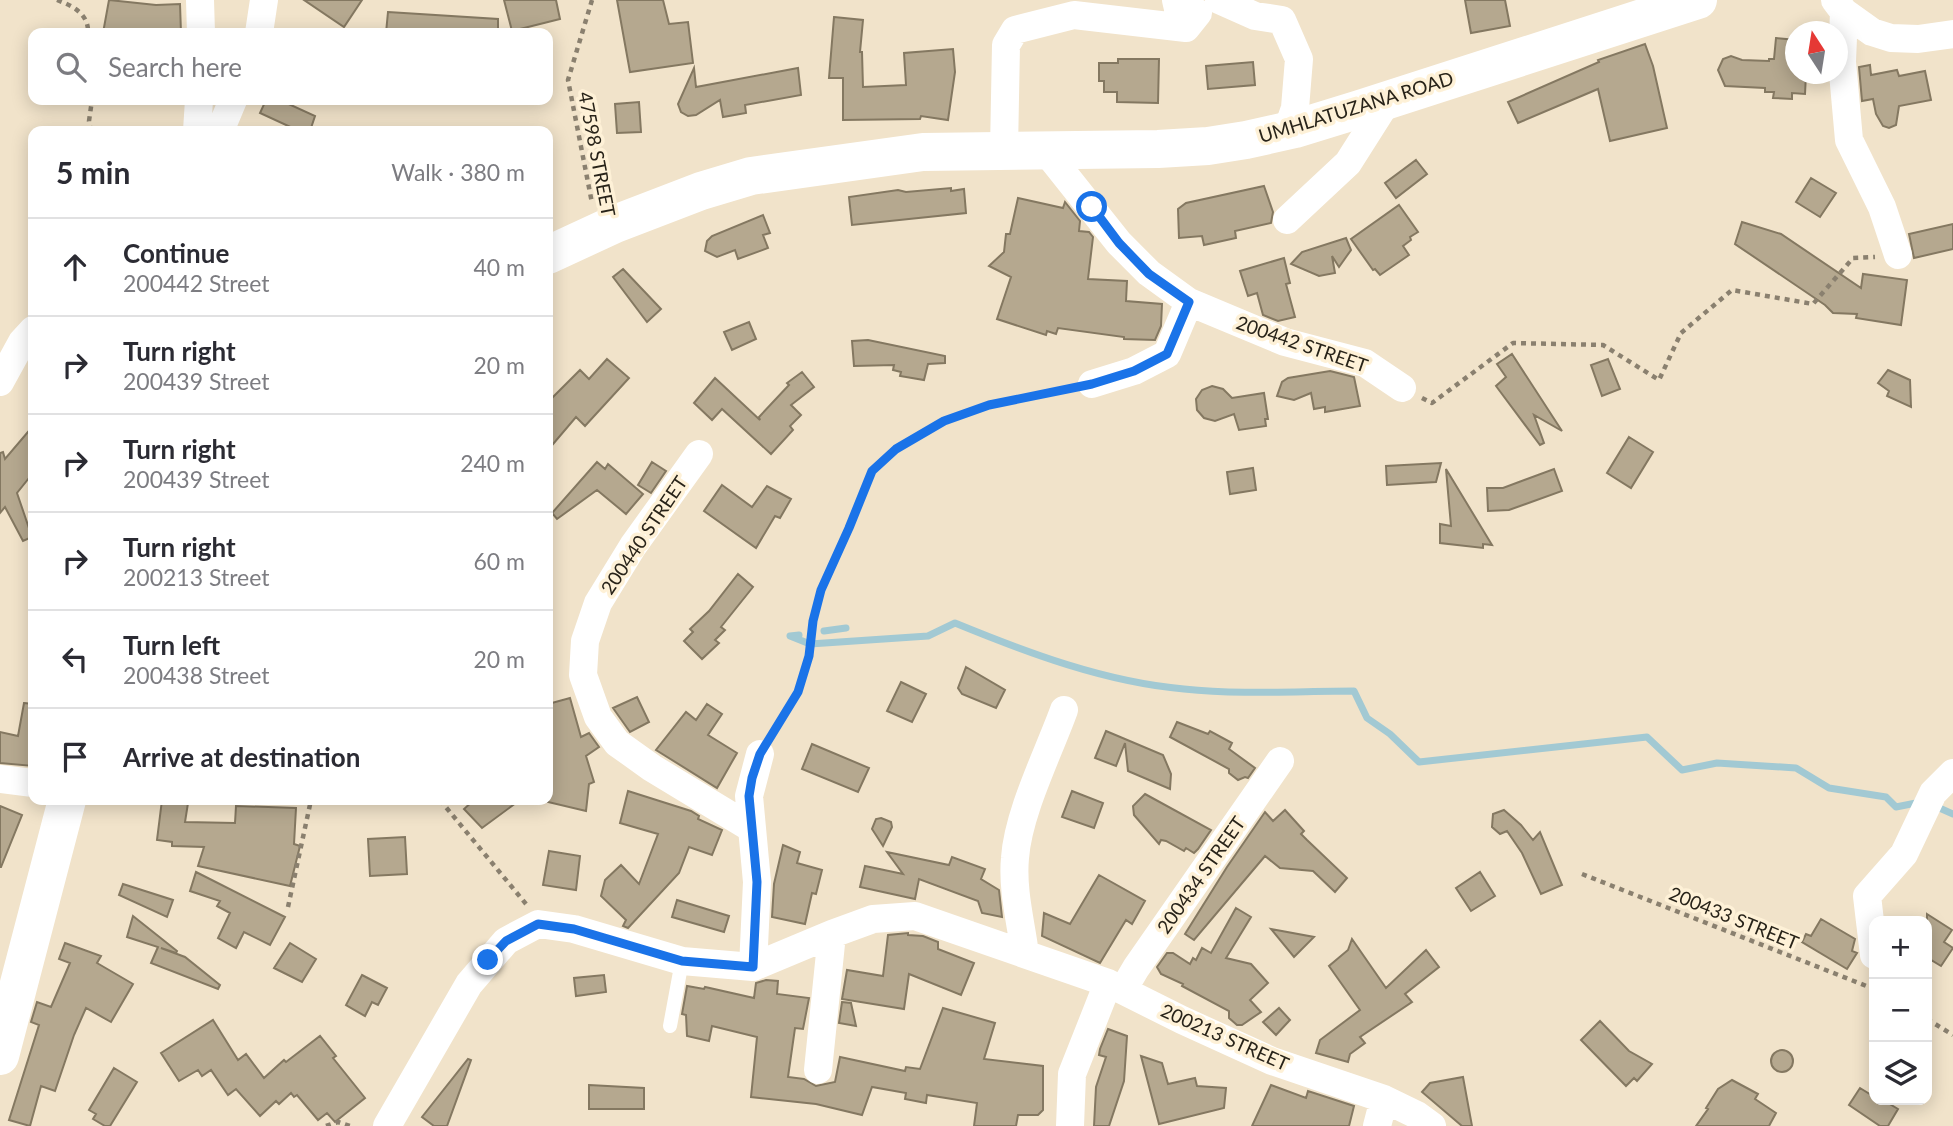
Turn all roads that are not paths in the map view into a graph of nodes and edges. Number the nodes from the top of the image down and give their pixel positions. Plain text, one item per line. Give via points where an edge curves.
1 (200, 0) edge
2 (264, 0) edge
3 (1176, 0) edge
4 (1219, 0) edge
5 (1687, 2) edge
6 (1840, 6) edge
7 (201, 28) edge
8 (260, 28) edge
9 (1953, 34) edge
10 (1388, 100) junction
11 (198, 105) edge
12 (231, 105) edge
13 (197, 126) edge
14 (222, 126) edge
15 (1286, 131) junction
16 (1004, 150) junction
17 (1045, 150) junction
18 (1287, 220) dead end
19 (553, 253) edge
20 (1898, 255) road end
21 (1189, 302) junction
22 (19, 342) edge
23 (0, 382) edge
24 (1092, 384) road end
25 (1402, 388) road end
26 (699, 454) dead end
27 (1065, 710) dead end
28 (760, 754) road end
29 (1280, 761) dead end
30 (1953, 773) edge
31 (0, 779) edge
32 (28, 782) edge
33 (67, 805) edge
34 (751, 828) junction
35 (1869, 916) edge
36 (832, 934) junction
37 (1025, 954) junction
38 (682, 961) junction
39 (753, 967) junction
40 (1116, 987) junction
41 (7, 1009) edge
42 (670, 1026) dead end
43 (0, 1056) edge
44 (818, 1070) dead end
45 (1384, 1099) junction
46 (387, 1126) edge
47 (1070, 1126) edge
48 (1377, 1126) edge
49 (1432, 1126) edge

1 - 7 street
2 - 8 street
3 - 16 street via 1179,13 1198,13 1186,28 1074,15 1015,30 1006,46
4 - 15 street via 1255,16 1282,20 1298,59 1295,108
5 - 10 street, UMHLATUZANA ROAD
6 - 9 street via 1872,33 1891,38
6 - 20 street via 1849,140 1882,207
10 - 15 street, UMHLATUZANA ROAD
10 - 18 street via 1348,163
11 - 13 street
12 - 14 street
15 - 17 street, UMHLATUZANA ROAD via 1208,146
16 - 17 street, UMHLATUZANA ROAD
16 - 19 street, UMHLATUZANA ROAD via 923,152 751,176 701,191
17 - 21 street, 200442 STREET via 1119,243 1149,274
21 - 24 street via 1167,354 1134,371
21 - 25 street, 200442 STREET via 1285,342 1365,363
22 - 23 street
26 - 34 street, 200440 STREET via 598,603 585,641 583,675 598,717 617,743
27 - 37 street via 1018,832 1015,882
28 - 34 street via 749,796
29 - 40 street, 200434 STREET via 1136,968
30 - 35 street via 1933,793 1904,854 1867,897
31 - 32 street
33 - 41 street
34 - 39 street via 757,882
36 - 37 street, 200213 STREET via 873,919 915,916
36 - 39 street, 200213 STREET
36 - 44 street
37 - 40 street, 200213 STREET
38 - 39 street, 200213 STREET
38 - 42 lane
38 - 46 street, 200213 STREET via 574,929 538,924 506,941 468,984
40 - 45 street, 200213 STREET via 1272,1061
40 - 47 street via 1072,1074
41 - 43 street
45 - 48 street
45 - 49 street, 200213 STREET

